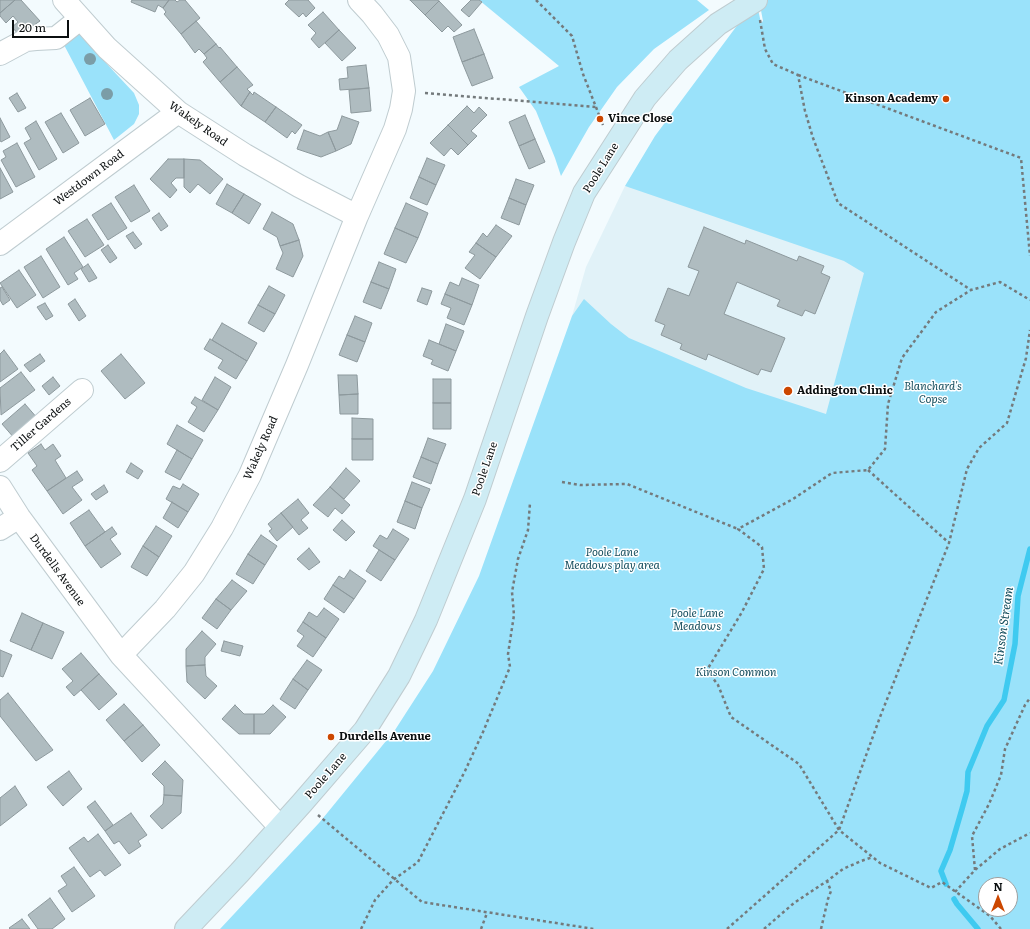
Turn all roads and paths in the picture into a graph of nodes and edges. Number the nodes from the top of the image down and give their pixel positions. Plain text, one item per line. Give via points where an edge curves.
1 (64, 0) edge
2 (359, 0) edge
3 (536, 0) edge
4 (757, 7) edge
5 (80, 19) junction
6 (0, 54) edge
7 (798, 75) junction
8 (404, 91) junction
9 (596, 107) junction
10 (178, 112) junction
11 (613, 148) junction
12 (357, 216) junction
13 (0, 244) edge
14 (1030, 256) edge
15 (971, 290) junction
16 (1030, 300) edge
17 (1030, 330) edge
18 (82, 390) dead end
19 (0, 460) edge
20 (868, 470) junction
21 (562, 482) dead end
22 (0, 487) edge
23 (530, 503) dead end
24 (19, 518) junction
25 (0, 529) edge
26 (738, 530) junction
27 (949, 543) junction
28 (121, 655) junction
29 (1030, 698) edge
30 (302, 803) junction
31 (280, 827) junction
32 (839, 830) junction
33 (1030, 833) edge
34 (874, 857) junction
35 (975, 870) junction
36 (395, 879) junction
37 (827, 881) junction
38 (955, 892) junction
39 (487, 913) junction
40 (558, 923) junction
41 (186, 929) edge
42 (361, 929) edge
43 (481, 929) edge
44 (559, 929) edge
45 (594, 929) edge
46 (728, 929) edge
47 (764, 929) edge
48 (820, 929) edge
49 (1001, 929) edge

1 - 5 street, Wakely Road
2 - 8 street, Wakely Road via 388,35 399,57
3 - 9 path via 572,36
4 - 7 path via 765,49 773,64
4 - 11 street, Poole Lane via 718,24 678,60 645,98
5 - 6 street via 56,38 26,40
5 - 10 street, Wakely Road via 107,48
7 - 14 path via 1021,158
7 - 15 path via 813,138 838,203
8 - 9 path
8 - 12 street, Wakely Road via 395,129
9 - 11 path
10 - 12 street, Wakely Road via 245,155
10 - 13 street, Westdown Road
11 - 30 street, Poole Lane via 584,193 564,242 475,499 426,620 399,676 365,730
12 - 28 street, Wakely Road via 257,460 222,528 194,573 170,603
15 - 16 path via 1000,282
15 - 20 path via 936,312 902,358 888,404 885,449
17 - 27 path via 1026,358 1008,423 978,448 967,469
18 - 19 street, Tiller Gardens
20 - 26 path via 832,473 793,499
20 - 27 path
21 - 26 path via 580,485 627,484
22 - 24 street, Durdells Avenue
23 - 36 path via 528,530 518,559 512,592 514,615 508,654 510,667 483,732 440,822 418,862
24 - 25 street
24 - 28 street, Durdells Avenue
26 - 32 path via 762,547 764,568 742,612 707,670 718,685 731,718 799,764
27 - 32 path via 880,716
28 - 31 street, Durdells Avenue
29 - 35 path via 1005,749 1001,775 972,836
30 - 31 street, Poole Lane
30 - 36 path
31 - 41 street, Poole Lane
32 - 34 path
32 - 46 path
33 - 35 path via 1000,849
34 - 37 path via 843,869
34 - 38 path via 880,863 931,888 942,882
35 - 38 path
36 - 39 path via 422,902
36 - 42 path via 375,900
37 - 47 path via 794,903
37 - 48 path via 831,891
38 - 49 path via 990,916
39 - 40 path
39 - 43 path
40 - 44 path
40 - 45 path

